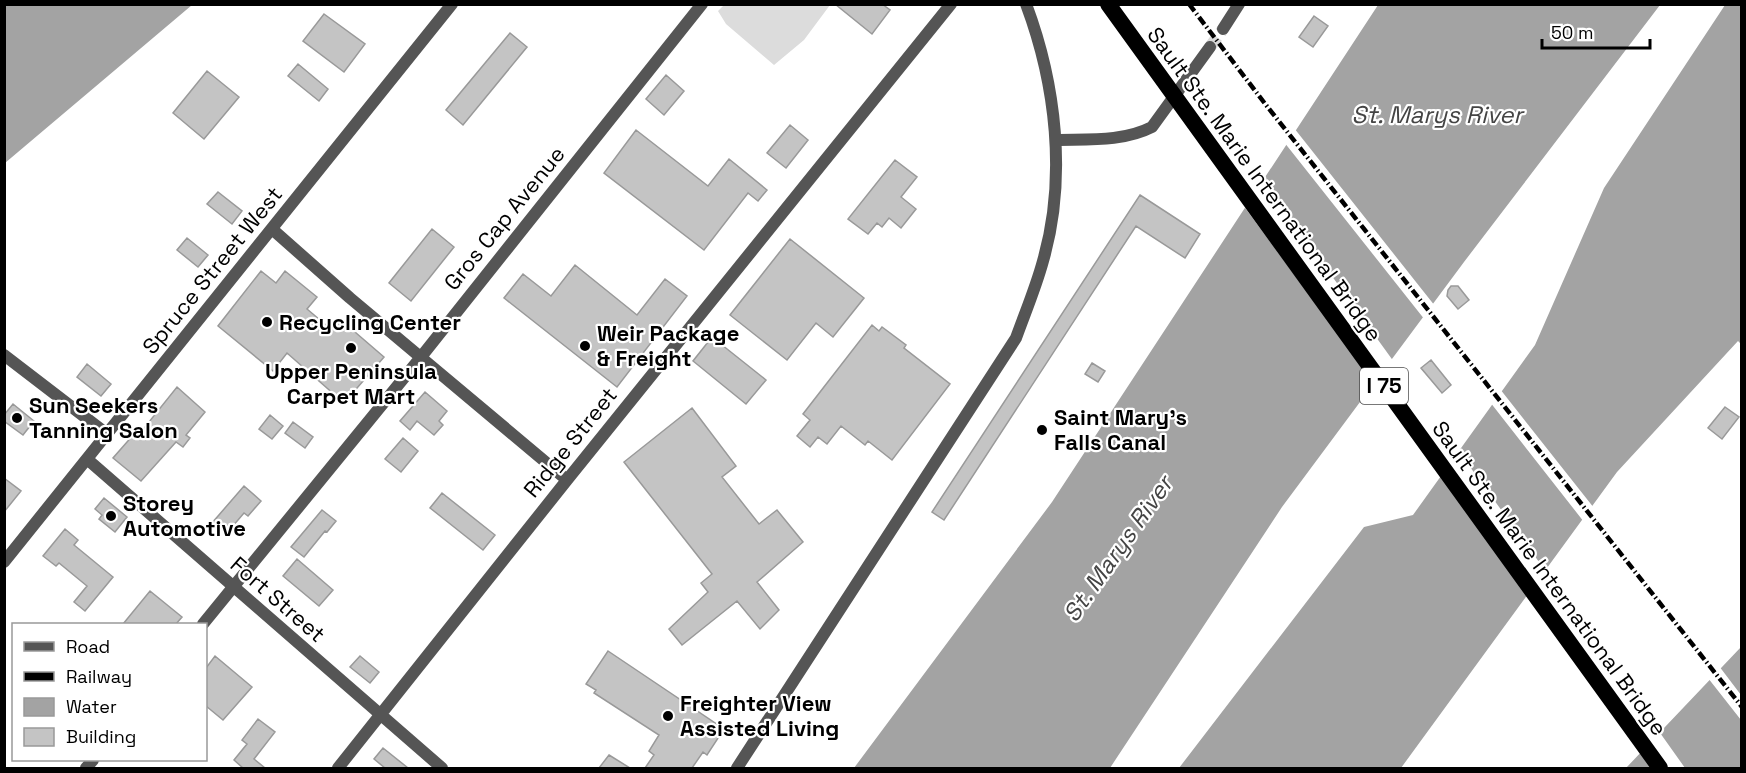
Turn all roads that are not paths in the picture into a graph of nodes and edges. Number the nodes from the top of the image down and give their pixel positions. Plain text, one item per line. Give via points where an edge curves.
1 (452, 4) edge
2 (702, 4) edge
3 (951, 4) edge
4 (1026, 4) edge
5 (1108, 4) edge
6 (1239, 4) edge
7 (1222, 28) tunnel mouth
8 (1210, 47) tunnel mouth
9 (1056, 140) junction
10 (272, 229) junction
11 (4, 355) edge
12 (421, 357) junction
13 (107, 434) junction
14 (87, 459) junction
15 (567, 480) junction
16 (4, 562) edge
17 (233, 587) junction
18 (203, 623) edge
19 (380, 716) junction
20 (338, 768) edge
21 (442, 768) edge
22 (737, 768) edge
23 (1660, 768) edge

1 - 10 street, Spruce Street West
2 - 12 street, Gros Cap Avenue
3 - 15 street, Ridge Street
4 - 9 street via 1038,36
5 - 23 highway, Sault Ste. Marie International Bridge / I 75
6 - 7 street
8 - 9 street via 1152,127 1112,138
9 - 22 street via 1055,196 1044,260 1016,338
10 - 12 street
10 - 13 street, Spruce Street West
11 - 13 street
12 - 15 street
12 - 17 street, Gros Cap Avenue
13 - 14 street, Spruce Street West
14 - 16 street, Spruce Street West
14 - 17 street, Fort Street
15 - 19 street, Ridge Street
17 - 18 street, Gros Cap Avenue
17 - 19 street, Fort Street
19 - 20 street, Ridge Street
19 - 21 street, Fort Street

